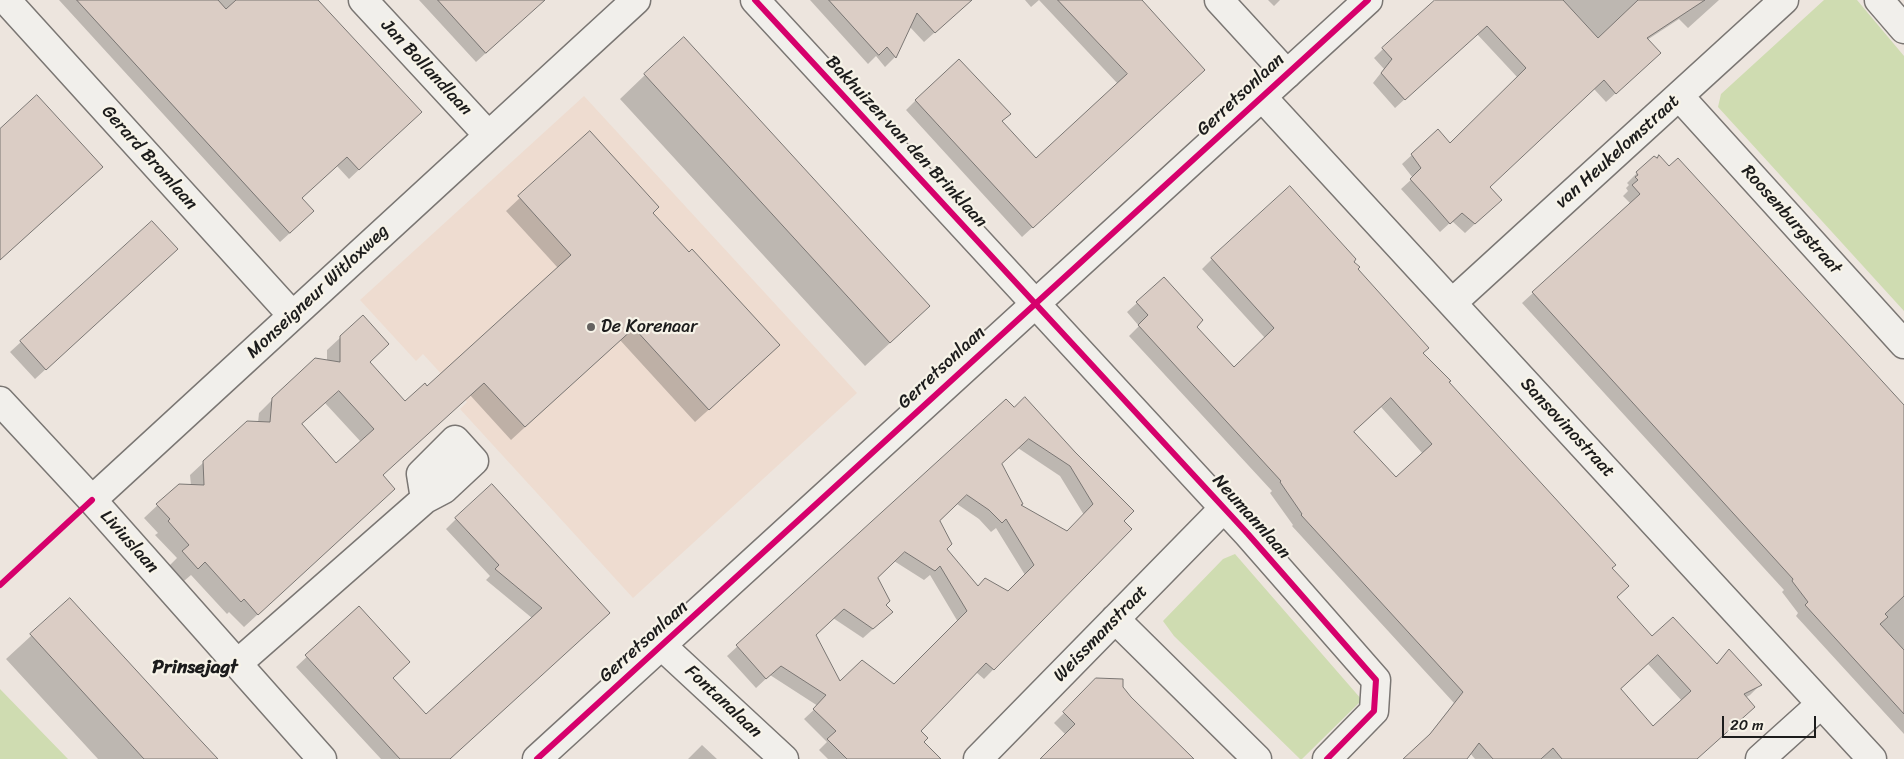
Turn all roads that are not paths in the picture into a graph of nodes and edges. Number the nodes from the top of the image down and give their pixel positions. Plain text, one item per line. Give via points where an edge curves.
1 (6, 0) edge
2 (363, 0) edge
3 (636, 0) edge
4 (755, 0) edge
5 (1218, 0) edge
6 (1368, 0) edge
7 (1784, 0) edge
8 (1879, 0) edge
9 (1904, 29) edge
10 (1287, 74) junction
11 (1679, 96) junction
12 (1262, 97) junction
13 (488, 135) junction
14 (1452, 303) junction
15 (1034, 304) junction
16 (292, 316) junction
17 (1904, 344) edge
18 (0, 401) edge
19 (425, 499) dead end
20 (92, 500) junction
21 (1224, 508) junction
22 (1116, 618) junction
23 (662, 646) junction
24 (237, 664) junction
25 (1821, 704) junction
26 (322, 759) edge
27 (537, 759) edge
28 (784, 759) edge
29 (978, 759) edge
30 (1258, 759) edge
31 (1327, 759) edge
32 (1760, 759) edge
33 (1872, 759) edge

1 - 16 street, Gerard Bromlaan
2 - 13 street, Jan Bollandlaan
3 - 13 street, Monseigneur Witloxweg
4 - 15 street, Bakhuizen van den Brinklaan
5 - 10 street, Gerretsonlaan
6 - 10 street, Gerretsonlaan
7 - 11 street, van Heukelomstraat
8 - 9 street
10 - 12 street, Gerretsonlaan
11 - 14 street, van Heukelomstraat
11 - 17 street, Roosenburgstraat
12 - 14 street, Sansovinostraat
12 - 15 street, Gerretsonlaan
13 - 16 street, Monseigneur Witloxweg
14 - 25 street, Sansovinostraat
15 - 21 street, Neumannlaan
15 - 23 street, Gerretsonlaan
16 - 20 street, Monseigneur Witloxweg
18 - 20 street, Liviuslaan
19 - 24 street
20 - 24 street, Liviuslaan
21 - 22 street, Weissmanstraat
21 - 31 street, Neumannlaan via 1376,680 1374,711
22 - 29 street, Weissmanstraat
22 - 30 street
23 - 27 street, Gerretsonlaan
23 - 28 street, Fontanalaan
24 - 26 street, Liviuslaan
25 - 32 street
25 - 33 street, Sansovinostraat

